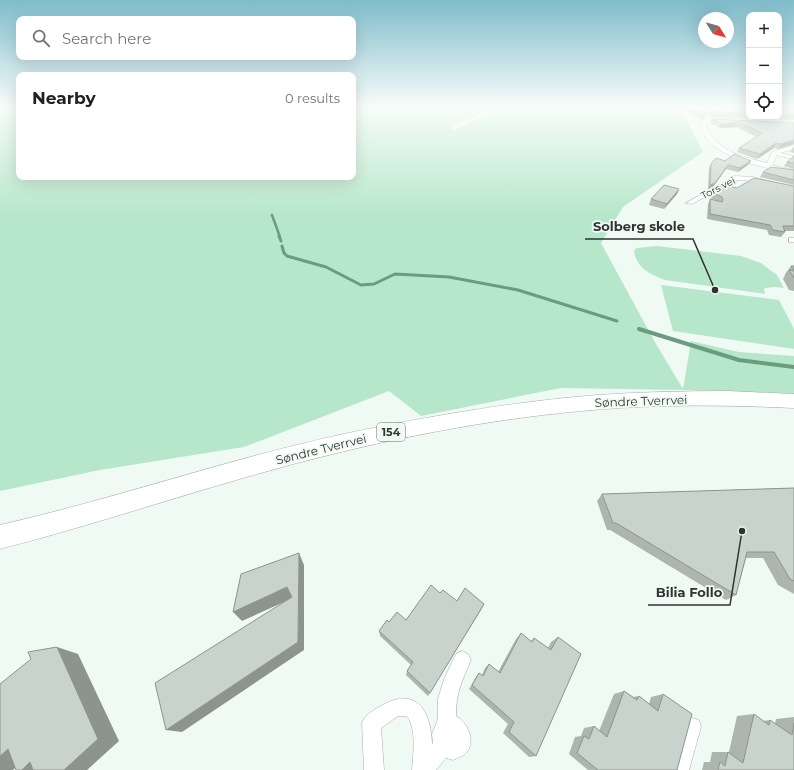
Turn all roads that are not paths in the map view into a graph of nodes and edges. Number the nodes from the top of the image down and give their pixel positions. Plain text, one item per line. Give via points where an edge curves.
1 (713, 142) edge
2 (794, 147) edge
3 (774, 153) junction
4 (794, 158) edge
5 (768, 166) junction
6 (794, 172) edge
7 (794, 189) edge
8 (698, 199) junction
9 (707, 201) dead end
10 (690, 203) dead end
11 (794, 401) edge
12 (0, 537) edge
13 (462, 660) dead end
14 (692, 727) edge
15 (374, 770) edge
16 (423, 770) edge
17 (679, 770) edge

1 - 5 street via 741,158
2 - 3 street
3 - 4 street
3 - 5 street
5 - 6 street
7 - 8 street, Tors vei via 735,178
8 - 9 street
8 - 10 street, Tors vei
11 - 12 main road, Søndre Tverrvei / 154 via 635,400 572,404 464,418 273,460
13 - 16 street via 447,699 447,721 440,739 444,745
14 - 17 street
15 - 16 street via 371,723 393,709 405,706 414,710 420,721 424,748

